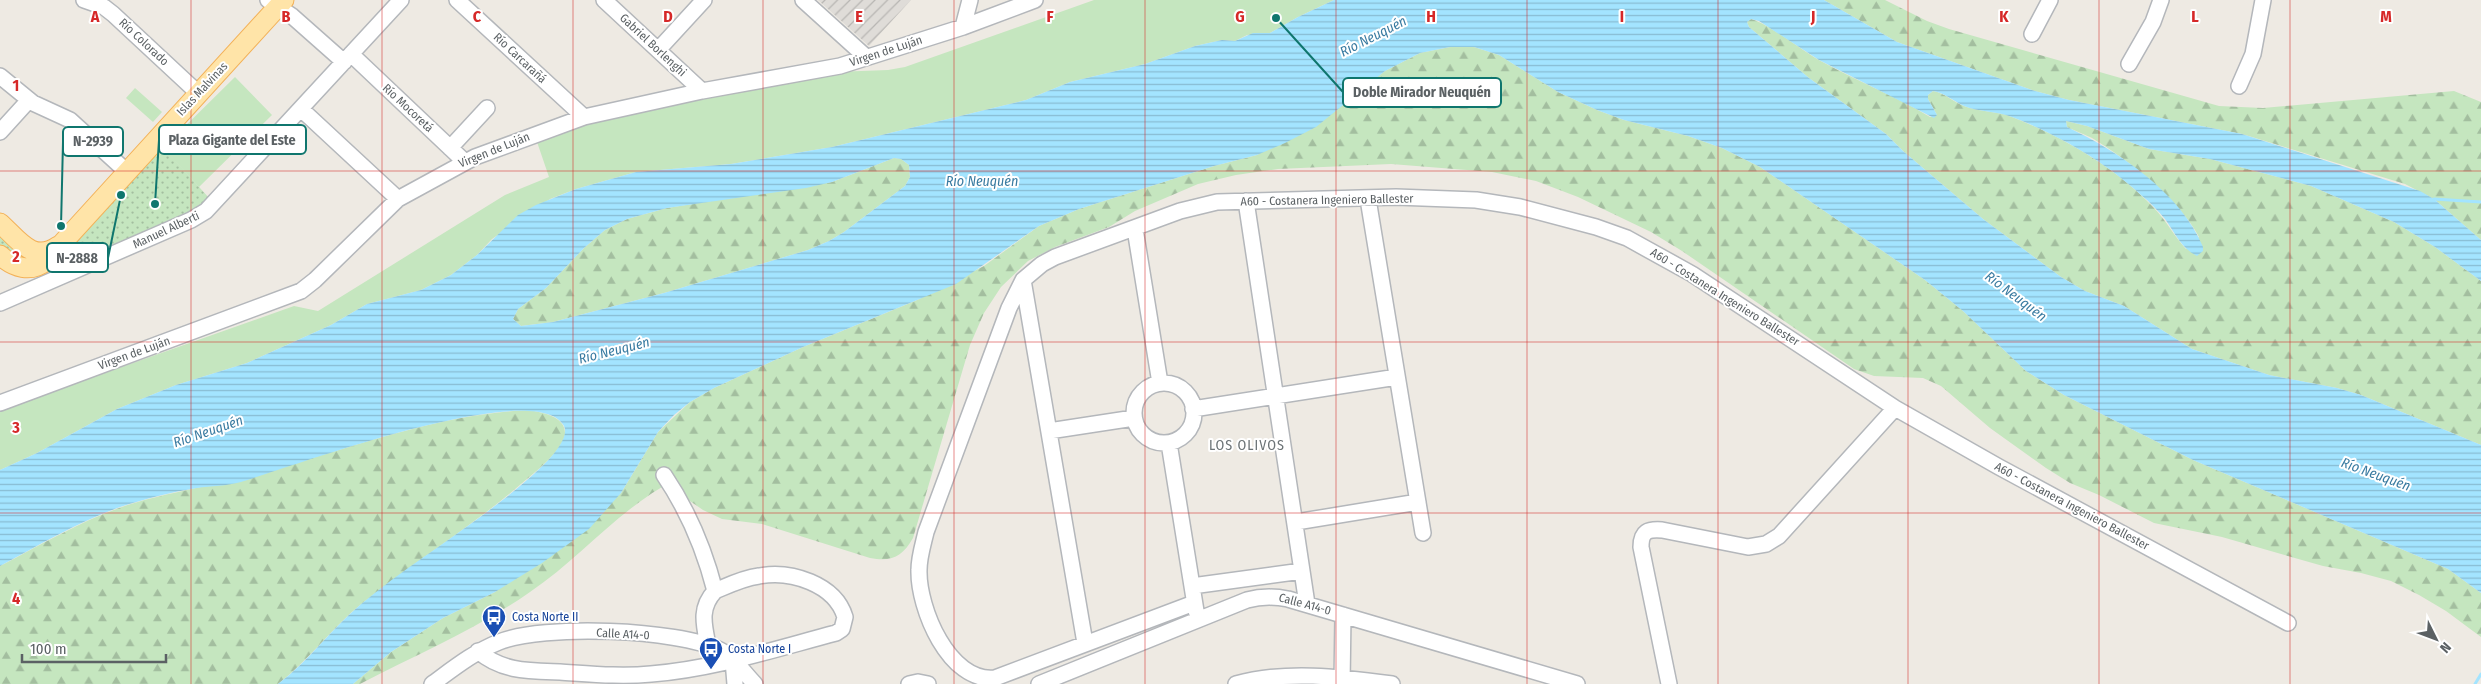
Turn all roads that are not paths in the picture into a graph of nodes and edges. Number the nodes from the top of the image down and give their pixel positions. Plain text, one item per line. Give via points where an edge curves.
1 (84, 0) edge
2 (401, 0) edge
3 (457, 0) edge
4 (704, 0) edge
5 (803, 0) edge
6 (970, 0) edge
7 (1035, 0) edge
8 (2050, 0) edge
9 (2161, 0) edge
10 (2264, 0) edge
11 (277, 2) edge
12 (612, 3) edge
13 (963, 27) junction
14 (2032, 34) dead end
15 (658, 50) junction
16 (866, 57) junction
17 (347, 58) junction
18 (2130, 64) dead end
19 (0, 76) edge
20 (2239, 86) dead end
21 (702, 90) junction
22 (198, 93) junction
23 (29, 100) junction
24 (487, 108) dead end
25 (301, 109) junction
26 (584, 117) junction
27 (0, 132) edge
28 (450, 148) junction
29 (464, 161) junction
30 (126, 171) junction
31 (398, 199) junction
32 (1368, 199) junction
33 (1246, 201) junction
34 (0, 223) edge
35 (1135, 229) junction
36 (59, 245) junction
37 (2, 259) edge
38 (1023, 280) junction
39 (0, 303) edge
40 (1397, 377) junction
41 (1160, 383) junction
42 (1276, 396) junction
43 (0, 403) edge
44 (1895, 408) junction
45 (1193, 409) junction
46 (1134, 418) junction
47 (1049, 431) junction
48 (1169, 442) junction
49 (664, 475) dead end
50 (1418, 502) junction
51 (1296, 522) junction
52 (1423, 533) dead end
53 (1302, 571) junction
54 (1192, 586) junction
55 (715, 591) junction
56 (1194, 603) junction
57 (1307, 604) junction
58 (1343, 615) junction
59 (1197, 620) junction
60 (2288, 623) dead end
61 (1085, 643) junction
62 (708, 645) junction
63 (478, 651) junction
64 (734, 660) junction
65 (632, 680) edge
66 (1342, 681) edge
67 (432, 684) edge
68 (735, 684) edge
69 (755, 684) edge
70 (909, 684) edge
71 (928, 684) edge
72 (1038, 684) edge
73 (1236, 684) edge
74 (1392, 684) edge
75 (1577, 684) edge
76 (1669, 684) edge

1 - 22 street, Río Colorado via 113,14
2 - 17 street, Manuel Alberti
3 - 26 street, Río Carcarañá
4 - 15 street
5 - 16 street
6 - 13 street
7 - 13 street, Virgen de Luján
8 - 14 street
9 - 18 street
10 - 20 street via 2253,54
11 - 17 street, Río Mocoretá
11 - 22 main road, Islas Malvinas
12 - 15 street, Gabriel Borlenghi
13 - 16 street, Virgen de Luján
15 - 21 street, Gabriel Borlenghi
16 - 21 street, Virgen de Luján via 827,68
17 - 25 street, Manuel Alberti
17 - 28 street, Río Mocoretá
19 - 23 street
21 - 26 street, Virgen de Luján
22 - 30 main road, Islas Malvinas
23 - 27 street
23 - 30 street via 70,120
24 - 28 street
25 - 31 street
25 - 39 street, Manuel Alberti via 214,203 198,216
26 - 29 street, Virgen de Luján
28 - 29 street, Río Mocoretá
29 - 31 street, Virgen de Luján
30 - 36 main road, Islas Malvinas
31 - 43 street, Virgen de Luján via 301,291
32 - 33 street, A60 - Costanera Ingeniero Ballester
32 - 40 street
32 - 44 street, A60 - Costanera Ingeniero Ballester via 1476,200 1520,207 1627,238 1692,274
33 - 35 street, A60 - Costanera Ingeniero Ballester via 1198,206
33 - 42 street
34 - 36 main road via 35,252 46,253
35 - 38 street, A60 - Costanera Ingeniero Ballester via 1055,258
35 - 41 street
36 - 37 main road, Islas Malvinas via 37,267 20,267
38 - 47 street
38 - 61 street via 1001,329 926,532 919,571 920,585 941,643 957,665 984,680
40 - 42 street
40 - 50 street
41 - 45 street via 1179,387 1187,394
41 - 46 street via 1150,386 1137,399
42 - 45 street
42 - 51 street
44 - 60 street, A60 - Costanera Ingeniero Ballester
44 - 76 street via 1779,536 1766,544 1748,547 1662,530 1644,532 1642,546
45 - 48 street via 1192,423 1186,432
46 - 47 street
46 - 48 street via 1142,435 1159,443
47 - 61 street
48 - 54 street
49 - 55 street via 696,530
50 - 51 street
50 - 52 street
51 - 53 street
53 - 54 street
53 - 57 street
54 - 56 street
55 - 62 street via 703,612
55 - 64 street via 758,576 791,576 828,592 840,604 845,618 842,629 836,633
56 - 59 street
56 - 61 street
57 - 58 street, Calle A14-0
57 - 59 street, Calle A14-0 via 1259,596
58 - 66 street
58 - 75 street, Calle A14-0
59 - 72 street, Calle A14-0
62 - 63 street, Calle A14-0 via 648,634 554,632 516,636
62 - 64 street, Calle A14-0
63 - 65 street via 498,664 521,670
63 - 67 street, Calle A14-0
64 - 65 street
64 - 68 street
64 - 69 street, Calle A14-0
66 - 73 street via 1282,676
66 - 74 street
70 - 71 street

